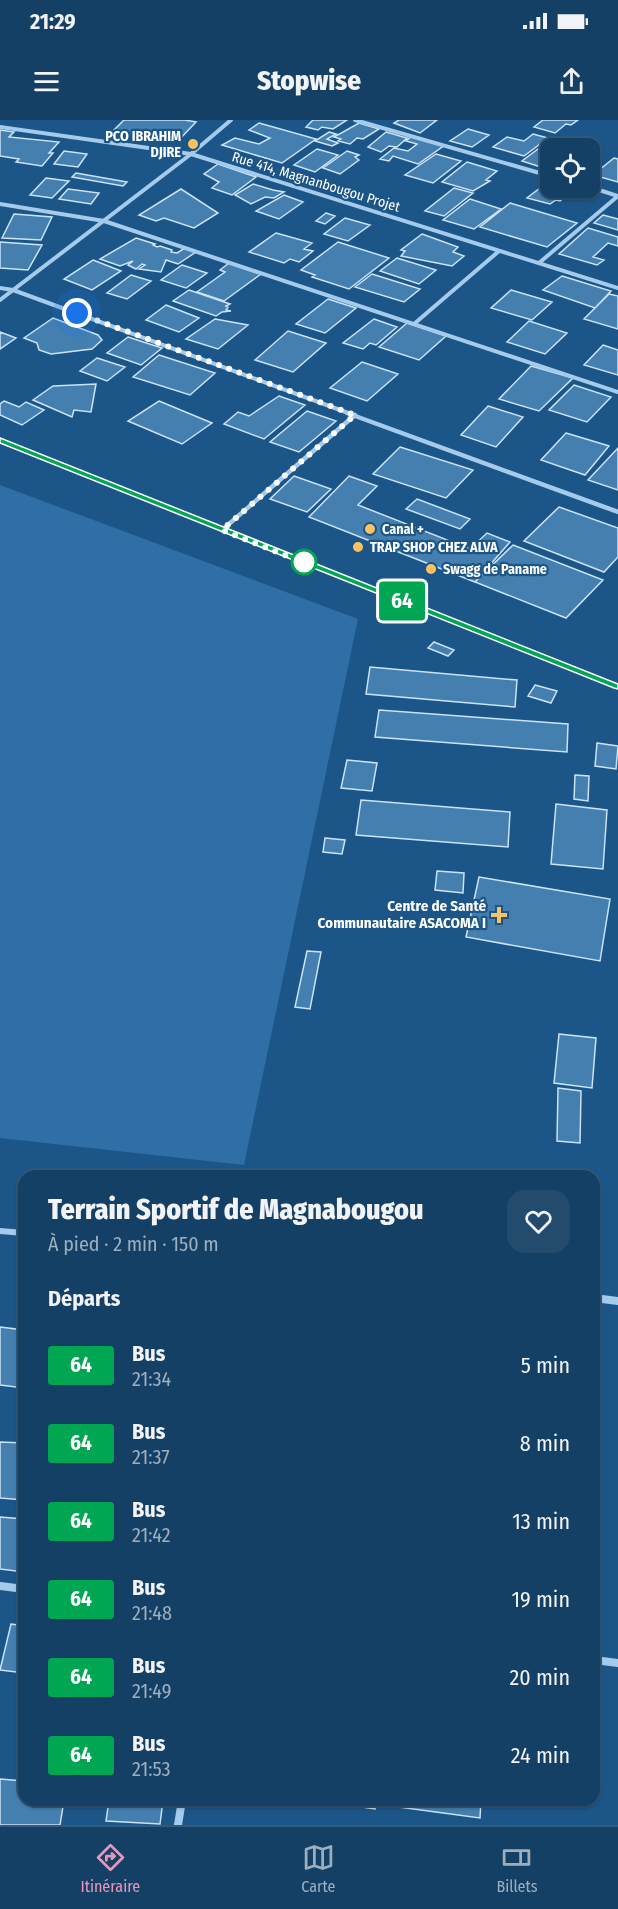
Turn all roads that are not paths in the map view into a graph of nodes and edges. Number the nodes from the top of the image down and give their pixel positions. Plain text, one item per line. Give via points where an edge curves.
1 (231, 120) edge
2 (355, 120) edge
3 (0, 127) edge
4 (191, 154) junction
5 (540, 173) edge
6 (600, 191) edge
7 (0, 204) edge
8 (104, 220) junction
9 (499, 251) junction
10 (539, 264) junction
11 (0, 288) edge
12 (618, 288) edge
13 (13, 290) junction
14 (0, 300) edge
15 (414, 324) junction
16 (618, 392) edge
17 (355, 415) junction
18 (0, 441) edge
19 (618, 512) edge
20 (222, 530) junction
21 (618, 686) edge
22 (0, 1231) edge
23 (18, 1232) edge
24 (600, 1299) edge
25 (618, 1301) edge
26 (0, 1586) edge
27 (18, 1588) edge
28 (600, 1661) edge
29 (618, 1663) edge
30 (181, 1806) edge
31 (178, 1825) edge

1 - 4 street
2 - 5 street
3 - 4 street, Rue 414, Magnanbougou Projet
4 - 8 street
4 - 9 street, Rue 414, Magnanbougou Projet
6 - 10 street via 618,196
7 - 8 street
8 - 13 street
8 - 15 street
9 - 10 street, Rue 414, Magnanbougou Projet
9 - 15 street
10 - 12 street, Rue 414, Magnanbougou Projet
11 - 13 street
13 - 14 street
13 - 17 street
15 - 16 street
17 - 19 street
17 - 20 street
18 - 20 street
20 - 21 street
22 - 23 street
24 - 25 street
26 - 27 street
28 - 29 street
30 - 31 street

